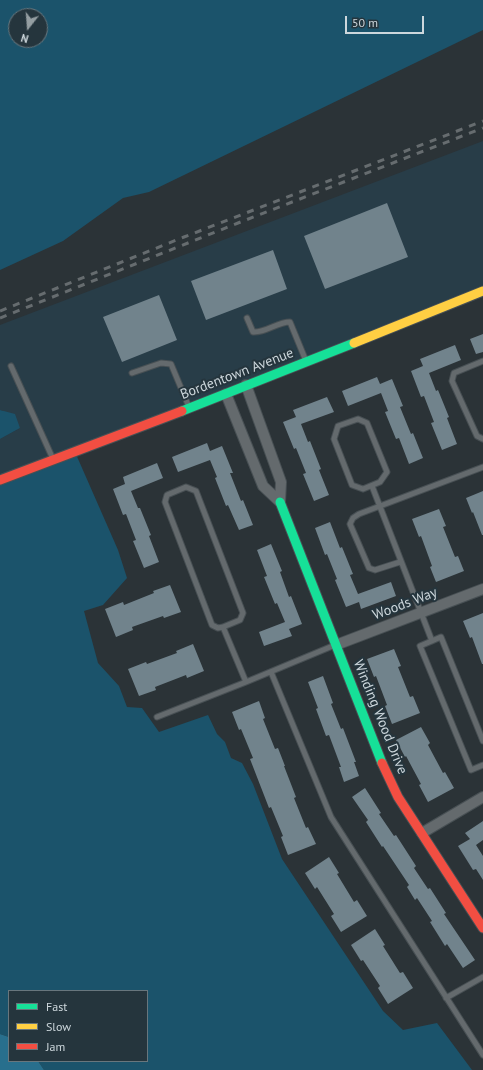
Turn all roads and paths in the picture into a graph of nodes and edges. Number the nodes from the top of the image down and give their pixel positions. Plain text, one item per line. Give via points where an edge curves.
1 (483, 291) edge
2 (247, 318) dead end
3 (483, 361) edge
4 (306, 362) junction
5 (11, 366) dead end
6 (132, 373) dead end
7 (246, 386) junction
8 (226, 394) junction
9 (189, 408) junction
10 (483, 439) edge
11 (53, 460) junction
12 (483, 467) edge
13 (0, 480) edge
14 (372, 486) junction
15 (280, 502) junction
16 (379, 506) junction
17 (400, 562) junction
18 (483, 590) edge
19 (421, 613) junction
20 (223, 627) junction
21 (432, 641) junction
22 (336, 645) junction
23 (271, 672) junction
24 (246, 682) junction
25 (157, 717) dead end
26 (483, 741) edge
27 (483, 765) edge
28 (483, 797) edge
29 (422, 833) junction
30 (483, 928) edge
31 (483, 977) edge
32 (446, 998) junction
33 (483, 1056) edge

1 - 4 main road, Bordentown Avenue
2 - 4 lane via 253,332 290,322
3 - 10 lane via 454,373 452,380 477,436
4 - 7 main road, Bordentown Avenue
5 - 11 lane
6 - 9 lane via 161,363 171,364
7 - 8 main road, Bordentown Avenue
7 - 15 street, Winding Wood Drive via 281,482
8 - 9 main road, Bordentown Avenue
8 - 15 street, Winding Wood Drive via 263,486
9 - 11 main road, Bordentown Avenue
11 - 13 main road, Bordentown Avenue
12 - 16 lane
14 - 14 lane via 380,482 387,472 367,423 358,419 338,426 334,439 352,484 363,489
14 - 16 lane
15 - 22 main road, Winding Wood Drive
16 - 17 lane
16 - 17 lane via 359,514 350,524 369,568 375,570
17 - 19 lane
18 - 19 street, Woods Way
19 - 21 lane
19 - 22 street, Woods Way
20 - 20 lane via 212,625 165,502 167,495 186,487 196,491 243,613 240,620
20 - 24 lane
21 - 26 lane via 441,638
21 - 27 lane via 420,646 471,770
22 - 23 lane
22 - 29 main road, Winding Wood Drive via 388,777
23 - 24 lane
23 - 32 lane via 331,817
24 - 25 lane
28 - 29 street
29 - 30 main road, Winding Wood Drive
31 - 32 lane
32 - 33 lane

